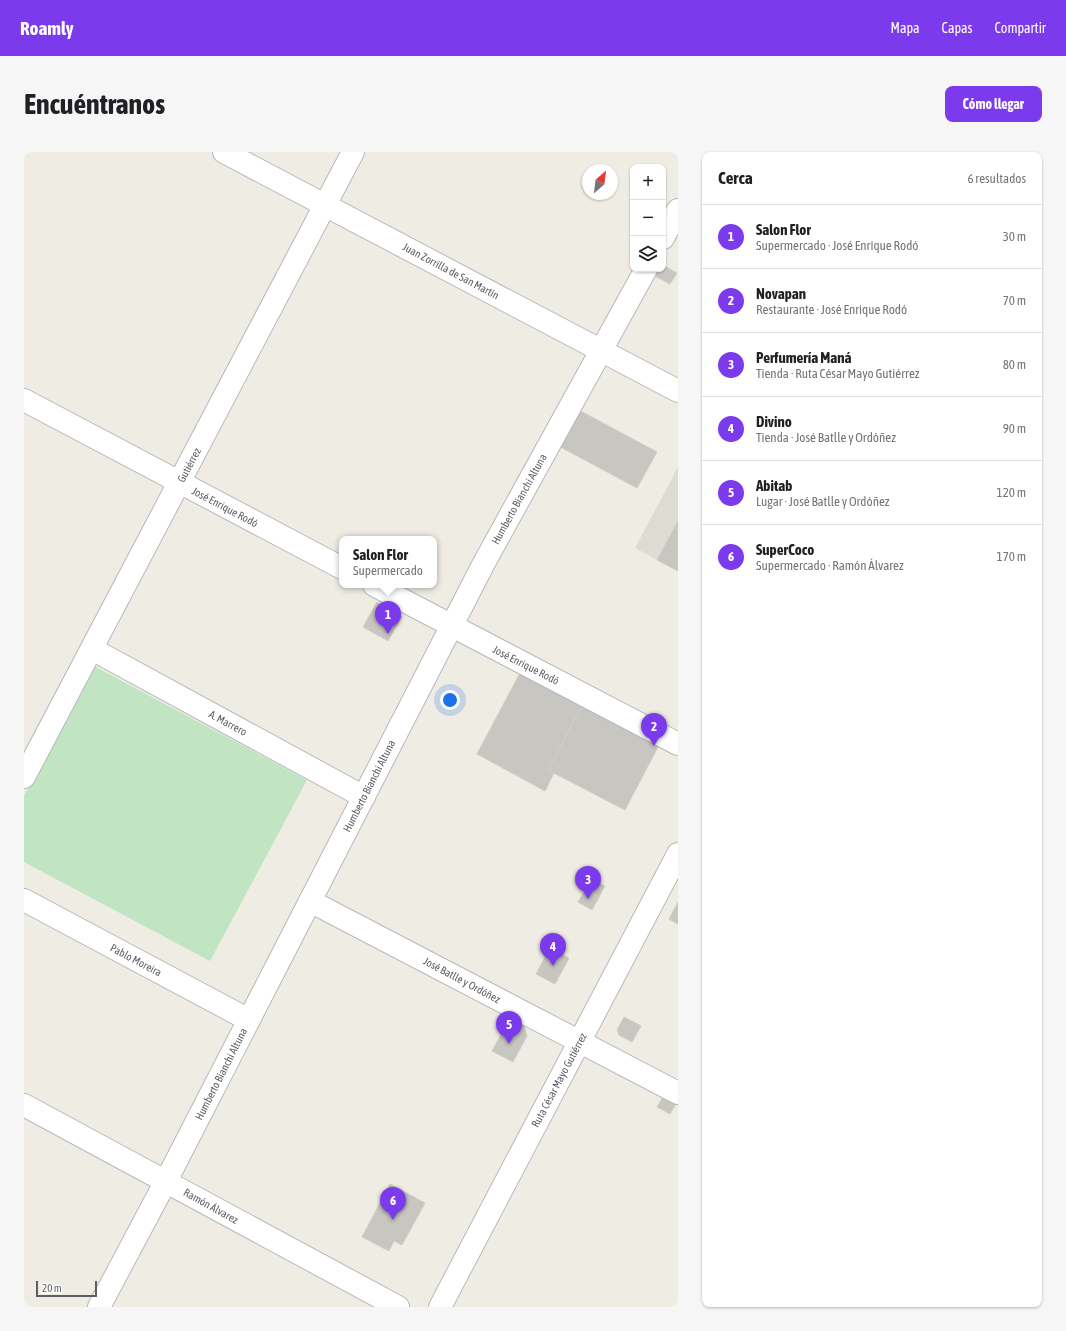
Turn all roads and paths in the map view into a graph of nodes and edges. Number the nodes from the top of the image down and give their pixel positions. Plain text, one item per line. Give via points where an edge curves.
1 (224, 152) edge
2 (353, 152) edge
3 (325, 204) junction
4 (678, 210) edge
5 (664, 236) edge
6 (644, 272) edge
7 (601, 350) junction
8 (678, 391) edge
9 (24, 400) edge
10 (179, 482) junction
11 (339, 566) edge
12 (380, 588) edge
13 (452, 626) junction
14 (92, 649) junction
15 (678, 744) edge
16 (27, 765) edge
17 (364, 797) junction
18 (678, 854) edge
19 (24, 900) edge
20 (310, 901) junction
21 (249, 1020) junction
22 (580, 1041) junction
23 (678, 1093) edge
24 (24, 1105) edge
25 (166, 1181) junction
26 (99, 1307) edge
27 (398, 1307) edge
28 (440, 1307) edge

1 - 3 street, Juan Zorrilla de San Martín
2 - 3 street, Gutiérrez
3 - 7 street, Juan Zorrilla de San Martín
3 - 10 street, Gutiérrez
4 - 5 street
6 - 7 street, Humberto Bianchi Altuna
7 - 8 street, Juan Zorrilla de San Martín
7 - 13 street, Humberto Bianchi Altuna
9 - 10 street, José Enrique Rodó
10 - 11 street, José Enrique Rodó
10 - 14 street, Gutiérrez
12 - 13 street, José Enrique Rodó
13 - 15 street, José Enrique Rodó
13 - 17 street, Humberto Bianchi Altuna
14 - 16 street, Gutiérrez
14 - 17 street, A. Marrero
17 - 20 street, Humberto Bianchi Altuna
18 - 22 street, Ruta César Mayo Gutiérrez
19 - 21 street, Pablo Moreira
20 - 21 street, Humberto Bianchi Altuna
20 - 22 street, José Batlle y Ordóñez
21 - 25 street, Humberto Bianchi Altuna
22 - 23 street, José Batlle y Ordóñez
22 - 28 street, Ruta César Mayo Gutiérrez
24 - 25 street, Ramón Álvarez
25 - 26 street, Humberto Bianchi Altuna
25 - 27 street, Ramón Álvarez

